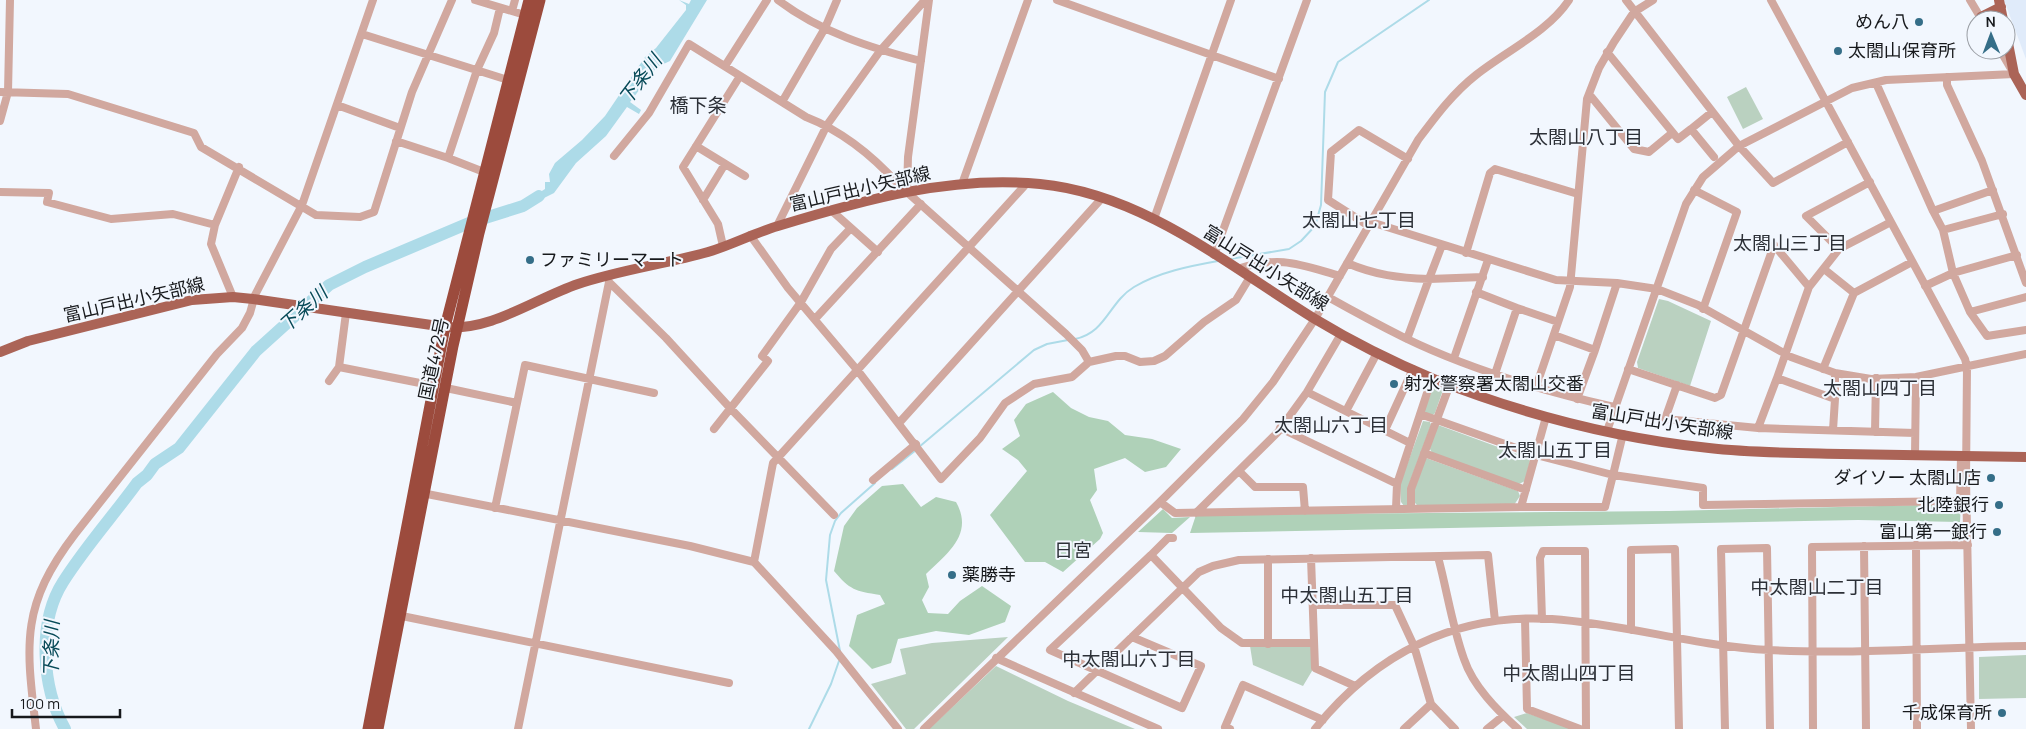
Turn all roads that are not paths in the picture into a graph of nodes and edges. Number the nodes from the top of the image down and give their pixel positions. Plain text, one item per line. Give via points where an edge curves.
1 (10, 0) edge
2 (372, 0) edge
3 (452, 0) edge
4 (475, 0) edge
5 (515, 0) edge
6 (529, 0) edge
7 (540, 0) edge
8 (767, 0) edge
9 (778, 0) edge
10 (837, 0) edge
11 (925, 0) edge
12 (929, 0) edge
13 (1028, 0) edge
14 (1057, 0) edge
15 (1231, 0) edge
16 (1307, 0) edge
17 (1569, 0) edge
18 (1626, 0) edge
19 (1653, 0) edge
20 (1772, 0) edge
21 (500, 8) junction
22 (512, 11) junction
23 (1634, 12) junction
24 (525, 15) junction
25 (825, 28) junction
26 (362, 34) junction
27 (880, 51) junction
28 (1607, 52) junction
29 (1212, 55) junction
30 (429, 57) junction
31 (2006, 60) edge
32 (2011, 60) edge
33 (921, 61) junction
34 (725, 66) junction
35 (477, 70) junction
36 (2014, 74) junction
37 (740, 76) junction
38 (1947, 77) junction
39 (1279, 78) junction
40 (508, 80) junction
41 (1876, 83) junction
42 (4, 92) edge
43 (1589, 94) junction
44 (2026, 95) edge
45 (782, 102) junction
46 (1826, 102) junction
47 (337, 105) junction
48 (1712, 112) junction
49 (0, 121) edge
50 (827, 125) junction
51 (400, 128) junction
52 (1692, 129) junction
53 (1672, 133) junction
54 (396, 141) junction
55 (1848, 142) junction
56 (696, 146) junction
57 (1739, 146) junction
58 (614, 156) dead end
59 (1714, 157) dead end
60 (448, 158) junction
61 (1408, 159) junction
62 (725, 164) junction
63 (239, 167) junction
64 (484, 172) junction
65 (745, 176) dead end
66 (1870, 182) junction
67 (1027, 183) junction
68 (962, 184) junction
69 (1694, 190) junction
70 (1993, 190) junction
71 (907, 191) junction
72 (0, 192) edge
73 (1578, 194) junction
74 (1102, 198) junction
75 (703, 200) junction
76 (922, 204) junction
77 (302, 205) junction
78 (832, 211) junction
79 (1933, 211) junction
80 (2003, 214) junction
81 (1154, 219) junction
82 (1890, 222) junction
83 (1370, 224) junction
84 (215, 226) junction
85 (778, 226) junction
86 (851, 228) junction
87 (1943, 230) junction
88 (750, 235) junction
89 (1442, 245) junction
90 (723, 246) junction
91 (970, 247) junction
92 (1839, 249) junction
93 (878, 252) junction
94 (1466, 253) junction
95 (1216, 256) junction
96 (2017, 256) junction
97 (1488, 260) junction
98 (1912, 262) junction
99 (1347, 263) junction
100 (1235, 268) junction
101 (1824, 269) junction
102 (1954, 273) junction
103 (1340, 276) junction
104 (1250, 277) junction
105 (1482, 277) junction
106 (1428, 279) junction
107 (1571, 282) junction
108 (1617, 283) junction
109 (2026, 283) edge
110 (1925, 286) junction
111 (1809, 287) junction
112 (1657, 289) junction
113 (1018, 292) junction
114 (1476, 292) junction
115 (1854, 292) junction
116 (233, 297) junction
117 (1328, 297) junction
118 (2026, 297) edge
119 (253, 299) junction
120 (801, 302) junction
121 (1517, 308) junction
122 (1704, 309) junction
123 (1970, 312) junction
124 (346, 313) junction
125 (816, 319) junction
126 (1316, 319) junction
127 (1558, 322) junction
128 (445, 327) junction
129 (458, 328) junction
130 (2026, 330) edge
131 (1744, 332) junction
132 (1341, 334) junction
133 (1554, 335) junction
134 (1407, 339) junction
135 (1595, 350) junction
136 (0, 352) edge
137 (1377, 353) junction
138 (1784, 353) junction
139 (2026, 354) edge
140 (1454, 358) junction
141 (1090, 362) junction
142 (339, 367) junction
143 (1967, 367) junction
144 (1414, 369) junction
145 (1628, 369) junction
146 (1823, 369) junction
147 (858, 371) junction
148 (1835, 373) junction
149 (1495, 374) junction
150 (1432, 378) junction
151 (1777, 378) junction
152 (1876, 378) junction
153 (1916, 378) junction
154 (589, 379) junction
155 (329, 381) dead end
156 (1450, 384) junction
157 (1678, 385) junction
158 (440, 387) junction
159 (1536, 387) junction
160 (1307, 392) junction
161 (654, 393) dead end
162 (1577, 399) junction
163 (1835, 399) junction
164 (517, 403) junction
165 (1614, 407) junction
166 (731, 409) junction
167 (1346, 411) junction
168 (1420, 414) junction
169 (1546, 417) junction
170 (1436, 420) junction
171 (900, 424) junction
172 (1280, 428) junction
173 (1758, 428) junction
174 (714, 429) dead end
175 (1385, 430) junction
176 (1833, 430) junction
177 (1607, 431) junction
178 (1875, 432) junction
179 (1916, 433) junction
180 (1623, 434) junction
181 (1410, 443) junction
182 (916, 444) junction
183 (1424, 453) junction
184 (1536, 455) junction
185 (1915, 455) junction
186 (1964, 456) junction
187 (780, 457) junction
188 (2026, 458) edge
189 (1239, 471) junction
190 (1613, 475) junction
191 (873, 480) dead end
192 (1397, 484) junction
193 (1526, 490) junction
194 (419, 493) junction
195 (1160, 502) junction
196 (1520, 507) junction
197 (495, 508) junction
198 (1396, 509) junction
199 (1411, 509) junction
200 (1305, 511) junction
201 (1196, 513) junction
202 (834, 515) dead end
203 (561, 521) junction
204 (1173, 538) dead end
205 (1916, 545) junction
206 (1968, 545) junction
207 (1864, 546) junction
208 (1151, 554) junction
209 (1438, 557) junction
210 (1312, 558) junction
211 (1268, 559) junction
212 (754, 562) junction
213 (1182, 587) junction
214 (1314, 605) junction
215 (395, 614) junction
216 (1525, 619) junction
217 (1542, 619) junction
218 (1495, 621) junction
219 (1585, 623) junction
220 (1456, 629) junction
221 (1631, 630) junction
222 (1132, 637) junction
223 (1677, 638) junction
224 (536, 643) junction
225 (1314, 643) junction
226 (1268, 644) junction
227 (1723, 645) junction
228 (1414, 646) junction
229 (2026, 646) edge
230 (1971, 647) junction
231 (1916, 648) junction
232 (1769, 650) junction
233 (1812, 650) junction
234 (1864, 650) junction
235 (996, 658) junction
236 (1096, 671) junction
237 (729, 683) dead end
238 (1355, 686) junction
239 (1074, 693) junction
240 (1431, 704) junction
241 (1503, 716) junction
242 (1323, 720) junction
243 (36, 729) edge
244 (368, 729) edge
245 (378, 729) edge
246 (518, 729) edge
247 (898, 729) edge
248 (924, 729) edge
249 (1158, 729) edge
250 (1230, 729) edge
251 (1316, 729) edge
252 (1404, 729) edge
253 (1455, 729) edge
254 (1487, 729) edge
255 (1518, 729) edge
256 (1580, 729) edge
257 (1586, 729) edge
258 (1680, 729) edge
259 (1725, 729) edge
260 (1770, 729) edge
261 (1813, 729) edge
262 (1866, 729) edge
263 (1918, 729) edge
264 (1971, 729) edge

1 - 42 street
2 - 26 street
3 - 30 street
4 - 21 street
5 - 22 street
6 - 24 highway, 国道472号
7 - 129 highway, 国道472号 via 491,185
8 - 34 street
9 - 25 street
10 - 25 street
11 - 27 street
12 - 33 street
13 - 68 street
14 - 29 street
15 - 29 street
16 - 39 street
17 - 61 street via 1552,19 1456,92
18 - 23 street
19 - 23 street
20 - 46 street
21 - 22 street
21 - 35 street via 494,33
22 - 24 street
23 - 28 street
23 - 48 street
24 - 40 highway, 国道472号
25 - 27 street
25 - 45 street
26 - 30 street
26 - 47 street
27 - 33 street
27 - 50 street
28 - 43 street
28 - 53 street
29 - 39 street
29 - 81 street
30 - 35 street
30 - 51 street via 412,92
31 - 36 street
32 - 36 main road
33 - 71 street via 908,157
34 - 37 street
34 - 58 street via 690,44 649,113
35 - 40 street
35 - 60 street
36 - 38 street
36 - 44 main road
37 - 45 street
37 - 56 street
38 - 41 street
38 - 70 street via 1947,85
39 - 95 street
40 - 64 highway, 国道472号
41 - 46 street via 1852,88
41 - 79 street
42 - 49 street
42 - 63 street via 68,94 194,133 201,147
43 - 53 street via 1634,149 1649,152
43 - 73 street
45 - 50 street
46 - 55 street
46 - 57 street
47 - 51 street
47 - 77 street
48 - 52 street
48 - 57 street
50 - 71 street via 877,161
50 - 85 street
51 - 54 street
52 - 53 street via 1678,139
52 - 59 street
54 - 60 street
54 - 77 street via 374,212 360,218 316,215
55 - 57 street via 1773,183
55 - 66 street
56 - 62 street
56 - 75 street via 683,167
57 - 69 street via 1714,166
60 - 64 street
61 - 83 street
61 - 83 street via 1359,130 1331,152 1328,200
62 - 65 street
62 - 75 street
63 - 77 street
63 - 84 street
64 - 128 highway, 国道472号
66 - 82 street
66 - 92 street via 1806,216
67 - 68 main road, 富山戸出小矢部線
67 - 74 main road, 富山戸出小矢部線
67 - 91 street
68 - 71 main road, 富山戸出小矢部線
69 - 112 street via 1686,204
69 - 122 street via 1737,212
70 - 79 street
70 - 80 street
71 - 76 street
71 - 78 main road, 富山戸出小矢部線
72 - 84 street via 49,193 47,202 111,219 173,214
73 - 94 street via 1495,169 1490,174
73 - 107 street
74 - 81 main road, 富山戸出小矢部線
74 - 113 street
75 - 90 street via 718,224
76 - 91 street
76 - 93 street
77 - 119 street
78 - 85 main road, 富山戸出小矢部線
78 - 86 street
79 - 87 street
80 - 87 street
80 - 96 street
81 - 95 main road, 富山戸出小矢部線
82 - 92 street
82 - 98 street
83 - 89 street
83 - 99 street
84 - 116 street via 211,244
85 - 88 main road, 富山戸出小矢部線
86 - 93 street
86 - 120 street via 831,249
87 - 102 street
88 - 90 main road, 富山戸出小矢部線
88 - 120 street
89 - 94 street
89 - 106 street
90 - 129 main road, 富山戸出小矢部線 via 580,283 483,325
91 - 113 street
91 - 147 street
92 - 101 street
93 - 125 street
94 - 97 street
95 - 100 main road, 富山戸出小矢部線
96 - 102 street
96 - 109 street
97 - 105 street
97 - 107 street
98 - 110 street
98 - 115 street
99 - 103 street
99 - 106 street via 1393,278
100 - 103 street via 1290,261
100 - 104 main road, 富山戸出小矢部線
101 - 111 street
101 - 115 street
102 - 110 street
102 - 123 street
103 - 117 street
104 - 126 main road, 富山戸出小矢部線
104 - 141 street via 1236,300 1164,356 1154,361 1140,362 1116,356
105 - 106 street
105 - 114 street
106 - 134 street
107 - 108 street
107 - 127 street
108 - 112 street
108 - 135 street
110 - 143 street
111 - 131 street via 1774,245
111 - 138 street
112 - 122 street
112 - 145 street
113 - 141 street via 1066,334
113 - 171 street
114 - 121 street
114 - 140 street
115 - 146 street
116 - 119 main road, 富山戸出小矢部線
116 - 136 main road, 富山戸出小矢部線 via 192,300 28,341
117 - 126 street
117 - 134 street
118 - 123 street
119 - 124 main road, 富山戸出小矢部線
119 - 243 street via 242,328 217,354 63,550 39,592 29,643
120 - 125 street
120 - 166 street via 762,356 768,361
121 - 127 street
121 - 149 street
122 - 131 street
123 - 130 street via 1987,336
124 - 128 main road, 富山戸出小矢部線
124 - 142 street
125 - 147 street
126 - 132 main road, 富山戸出小矢部線
126 - 195 street via 1243,419
127 - 133 street
128 - 129 main road, 富山戸出小矢部線
128 - 158 highway, 国道472号
129 - 158 highway, 国道472号
131 - 138 street
131 - 157 street via 1721,395 1715,398
132 - 137 main road, 富山戸出小矢部線
132 - 160 street
133 - 135 street
133 - 159 street
134 - 140 street
135 - 162 street
137 - 144 main road, 富山戸出小矢部線
137 - 167 street
138 - 146 street
138 - 151 street
139 - 143 street
140 - 149 street
141 - 182 street via 1072,377 1034,384 1005,403 980,438 941,479
142 - 155 street
142 - 158 street
143 - 153 street
143 - 186 street
144 - 150 main road, 富山戸出小矢部線
144 - 175 street
145 - 157 street
145 - 165 street
146 - 148 street
147 - 171 street
147 - 187 street
148 - 152 street
148 - 163 street
149 - 159 street
150 - 156 main road, 富山戸出小矢部線
150 - 168 street
151 - 163 street
151 - 173 street
152 - 153 street
152 - 178 street
153 - 179 street
154 - 161 street
154 - 164 street via 525,365
154 - 166 street via 609,282
154 - 203 street
156 - 169 main road, 富山戸出小矢部線
156 - 170 street
157 - 173 street via 1665,419
158 - 164 street
158 - 194 highway, 国道472号
159 - 162 street
160 - 167 street
160 - 172 street
162 - 165 street
163 - 176 street
164 - 197 street
165 - 177 street
166 - 174 street
166 - 187 street
167 - 175 street
168 - 170 street
168 - 181 street
169 - 177 main road, 富山戸出小矢部線
169 - 184 street
170 - 183 street
170 - 184 street
171 - 182 street
172 - 189 street
172 - 192 street
173 - 176 street
175 - 181 street
176 - 178 street
177 - 180 main road, 富山戸出小矢部線
178 - 179 street
179 - 185 street
180 - 185 main road, 富山戸出小矢部線 via 1755,452
180 - 190 street
181 - 192 street
182 - 191 street
183 - 193 street
183 - 199 street via 1411,489
184 - 190 street
184 - 193 street
185 - 186 main road, 富山戸出小矢部線
186 - 188 main road, 富山戸出小矢部線
186 - 190 street via 1960,501 1703,505 1703,488
186 - 206 street
187 - 202 street
187 - 212 street via 773,463
189 - 200 street via 1255,487 1303,487
189 - 201 street
190 - 196 street via 1605,508
192 - 198 street
193 - 196 street
194 - 197 street
194 - 215 highway, 国道472号
195 - 201 street via 1175,513
195 - 235 street
196 - 199 street
197 - 203 street
198 - 199 street
198 - 200 street
200 - 201 street
203 - 212 street
203 - 224 street
204 - 208 street via 1168,538
205 - 206 street
205 - 207 street
205 - 231 street
206 - 230 street
207 - 233 street via 1812,547
207 - 234 street
208 - 213 street
208 - 236 street via 1050,650
209 - 210 street
209 - 218 street via 1488,555
209 - 220 street
210 - 211 street
210 - 214 street
211 - 213 street via 1239,560 1213,566 1199,572
211 - 226 street
212 - 247 street via 836,651
213 - 222 street
213 - 226 street via 1230,636 1242,643
214 - 225 street
214 - 228 street via 1395,605
215 - 224 street
215 - 244 highway, 国道472号
215 - 245 highway, 国道472号
216 - 217 street
216 - 218 street
216 - 256 street via 1526,709
217 - 219 street
217 - 219 street via 1540,558 1543,551 1585,551
218 - 220 street
219 - 221 street
219 - 257 street
220 - 228 street
220 - 241 street via 1464,660 1477,684
221 - 223 street
221 - 223 street via 1631,550 1675,549
222 - 236 street
222 - 236 street via 1201,666 1182,708
223 - 227 street
223 - 258 street
224 - 237 street
224 - 246 street
225 - 226 street
225 - 238 street via 1315,668
227 - 232 street
227 - 232 street via 1722,549 1767,548
227 - 259 street
228 - 238 street via 1383,663
228 - 240 street
229 - 230 street
230 - 231 street
230 - 264 street
231 - 234 street
231 - 263 street
232 - 233 street
232 - 260 street
233 - 234 street
233 - 261 street
234 - 262 street
235 - 239 street
235 - 248 street
236 - 239 street
238 - 242 street
239 - 249 street
240 - 252 street
240 - 253 street
241 - 254 street
241 - 255 street
242 - 250 street via 1243,685 1225,727
242 - 251 street

